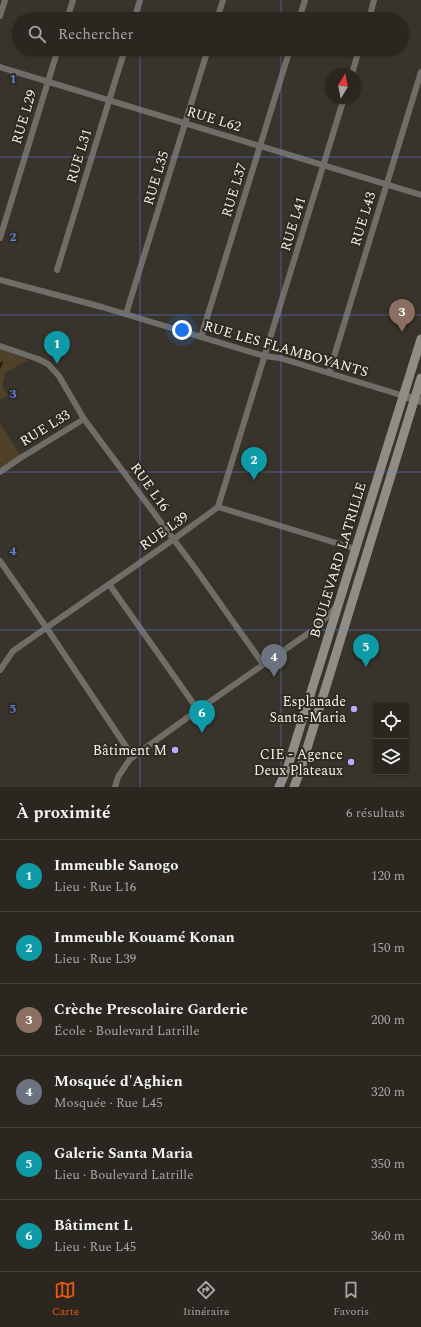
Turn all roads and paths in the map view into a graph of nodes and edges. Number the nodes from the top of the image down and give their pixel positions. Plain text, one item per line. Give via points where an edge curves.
1 (5, 0) edge
2 (73, 0) edge
3 (140, 0) edge
4 (223, 0) edge
5 (304, 0) edge
6 (374, 0) edge
7 (69, 12) edge
8 (136, 12) edge
9 (219, 12) edge
10 (301, 12) edge
11 (370, 12) edge
12 (0, 16) edge
13 (56, 56) edge
14 (123, 56) edge
15 (206, 56) edge
16 (288, 56) edge
17 (357, 56) edge
18 (0, 67) edge
19 (354, 68) edge
20 (421, 72) edge
21 (48, 81) junction
22 (109, 100) junction
23 (342, 104) edge
24 (185, 123) junction
25 (260, 146) junction
26 (324, 165) junction
27 (386, 184) junction
28 (421, 195) edge
29 (0, 238) edge
30 (57, 270) dead end
31 (0, 280) edge
32 (126, 314) junction
33 (201, 337) junction
34 (421, 340) edge
35 (0, 346) edge
36 (264, 356) junction
37 (329, 373) junction
38 (421, 378) edge
39 (404, 396) junction
40 (418, 400) edge
41 (84, 419) junction
42 (0, 472) edge
43 (218, 507) junction
44 (174, 540) junction
45 (356, 549) junction
46 (0, 561) edge
47 (109, 584) junction
48 (340, 603) junction
49 (46, 627) junction
50 (263, 664) junction
51 (0, 670) edge
52 (198, 710) junction
53 (132, 758) junction
54 (115, 787) edge
55 (279, 787) edge
56 (294, 787) edge

1 - 12 street
2 - 7 street
3 - 8 street
4 - 9 street
5 - 10 street
6 - 11 street
13 - 21 street, RUE L29
14 - 22 street, RUE L31
15 - 24 street, RUE L35
16 - 25 street, RUE L37
17 - 19 street
18 - 21 street, RUE L62
20 - 27 street, RUE L43
21 - 22 street, RUE L62
21 - 29 street, RUE L29
22 - 24 street, RUE L62
22 - 30 street, RUE L31
23 - 26 street, RUE L41
24 - 25 street, RUE L62
24 - 32 street, RUE L35
25 - 26 street, RUE L62
25 - 33 street, RUE L37
26 - 27 street, RUE L62
26 - 36 street, RUE L41
27 - 28 street, RUE L62
27 - 37 street, RUE L43
31 - 32 street, RUE LES FLAMBOYANTS
32 - 33 street, RUE LES FLAMBOYANTS
33 - 36 street, RUE LES FLAMBOYANTS
34 - 39 main road, BOULEVARD LATRILLE
35 - 41 street, RUE L16 via 48,364 59,376
36 - 37 street, RUE LES FLAMBOYANTS via 280,358
36 - 43 street
37 - 39 street, RUE LES FLAMBOYANTS
38 - 40 main road, BOULEVARD LATRILLE
39 - 40 street
39 - 45 main road, BOULEVARD LATRILLE
40 - 56 main road, BOULEVARD LATRILLE
41 - 42 street, RUE L33
41 - 44 street, RUE L16
43 - 44 street, RUE L39
43 - 45 street
44 - 47 street, RUE L39
44 - 50 street, RUE L16
45 - 48 main road, BOULEVARD LATRILLE
46 - 49 street
47 - 49 street, RUE L39
47 - 52 street
48 - 50 street via 316,628
48 - 55 main road, BOULEVARD LATRILLE
49 - 51 street, RUE L39 via 13,651
49 - 53 street
50 - 52 street
52 - 53 street
53 - 54 street

